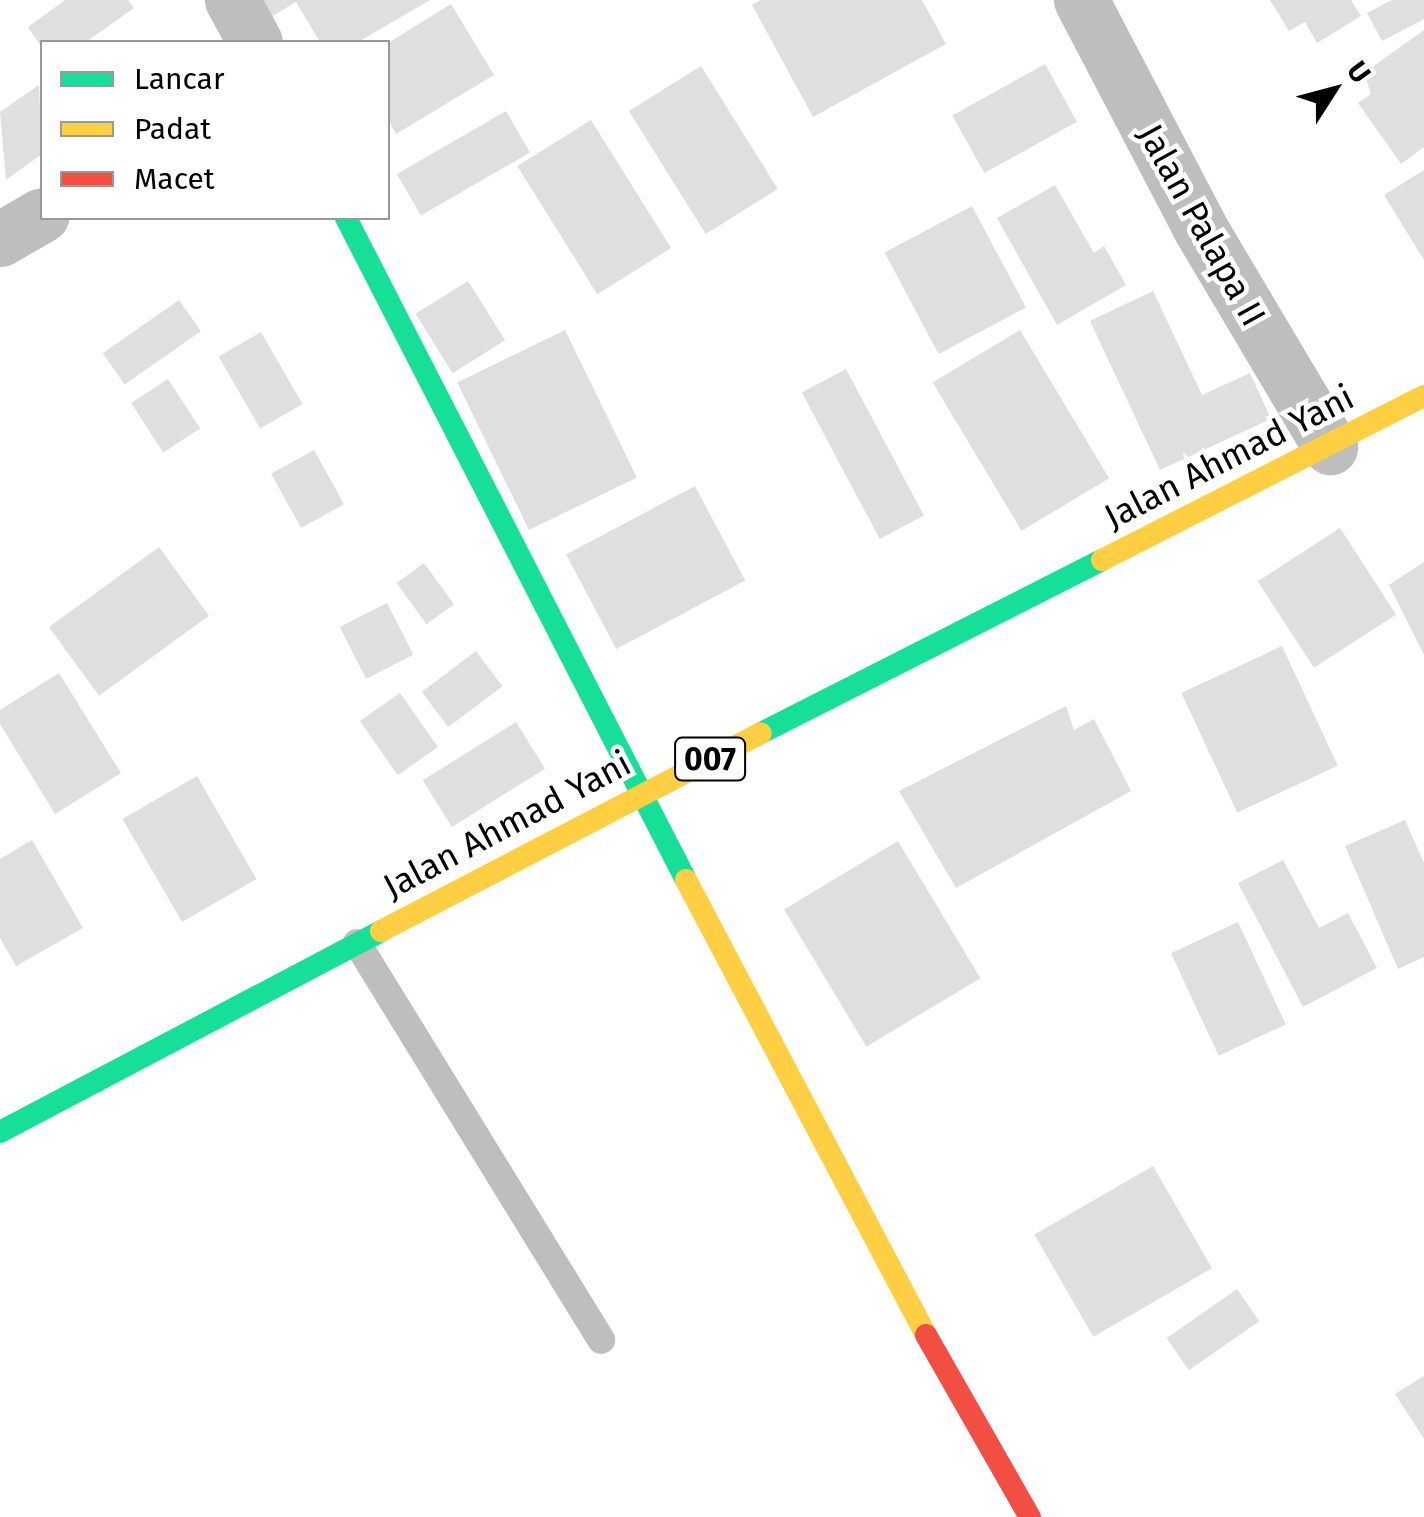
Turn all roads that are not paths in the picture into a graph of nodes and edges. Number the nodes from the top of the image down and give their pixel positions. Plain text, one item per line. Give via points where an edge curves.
1 (232, 0) edge
2 (1081, 0) edge
3 (254, 40) edge
4 (40, 216) edge
5 (347, 220) edge
6 (0, 239) edge
7 (1424, 396) edge
8 (1330, 447) junction
9 (642, 794) junction
10 (358, 943) junction
11 (0, 1132) edge
12 (601, 1340) dead end
13 (1030, 1517) edge

1 - 3 street
2 - 8 street, Jalan Palapa II via 1200,228
4 - 6 street
5 - 9 main road
7 - 8 main road, Jalan Ahmad Yani / 007
8 - 9 main road, Jalan Ahmad Yani / 007
9 - 10 main road, Jalan Ahmad Yani / 007
9 - 13 main road via 867,1231
10 - 11 main road, Jalan Ahmad Yani / 007
10 - 12 lane

